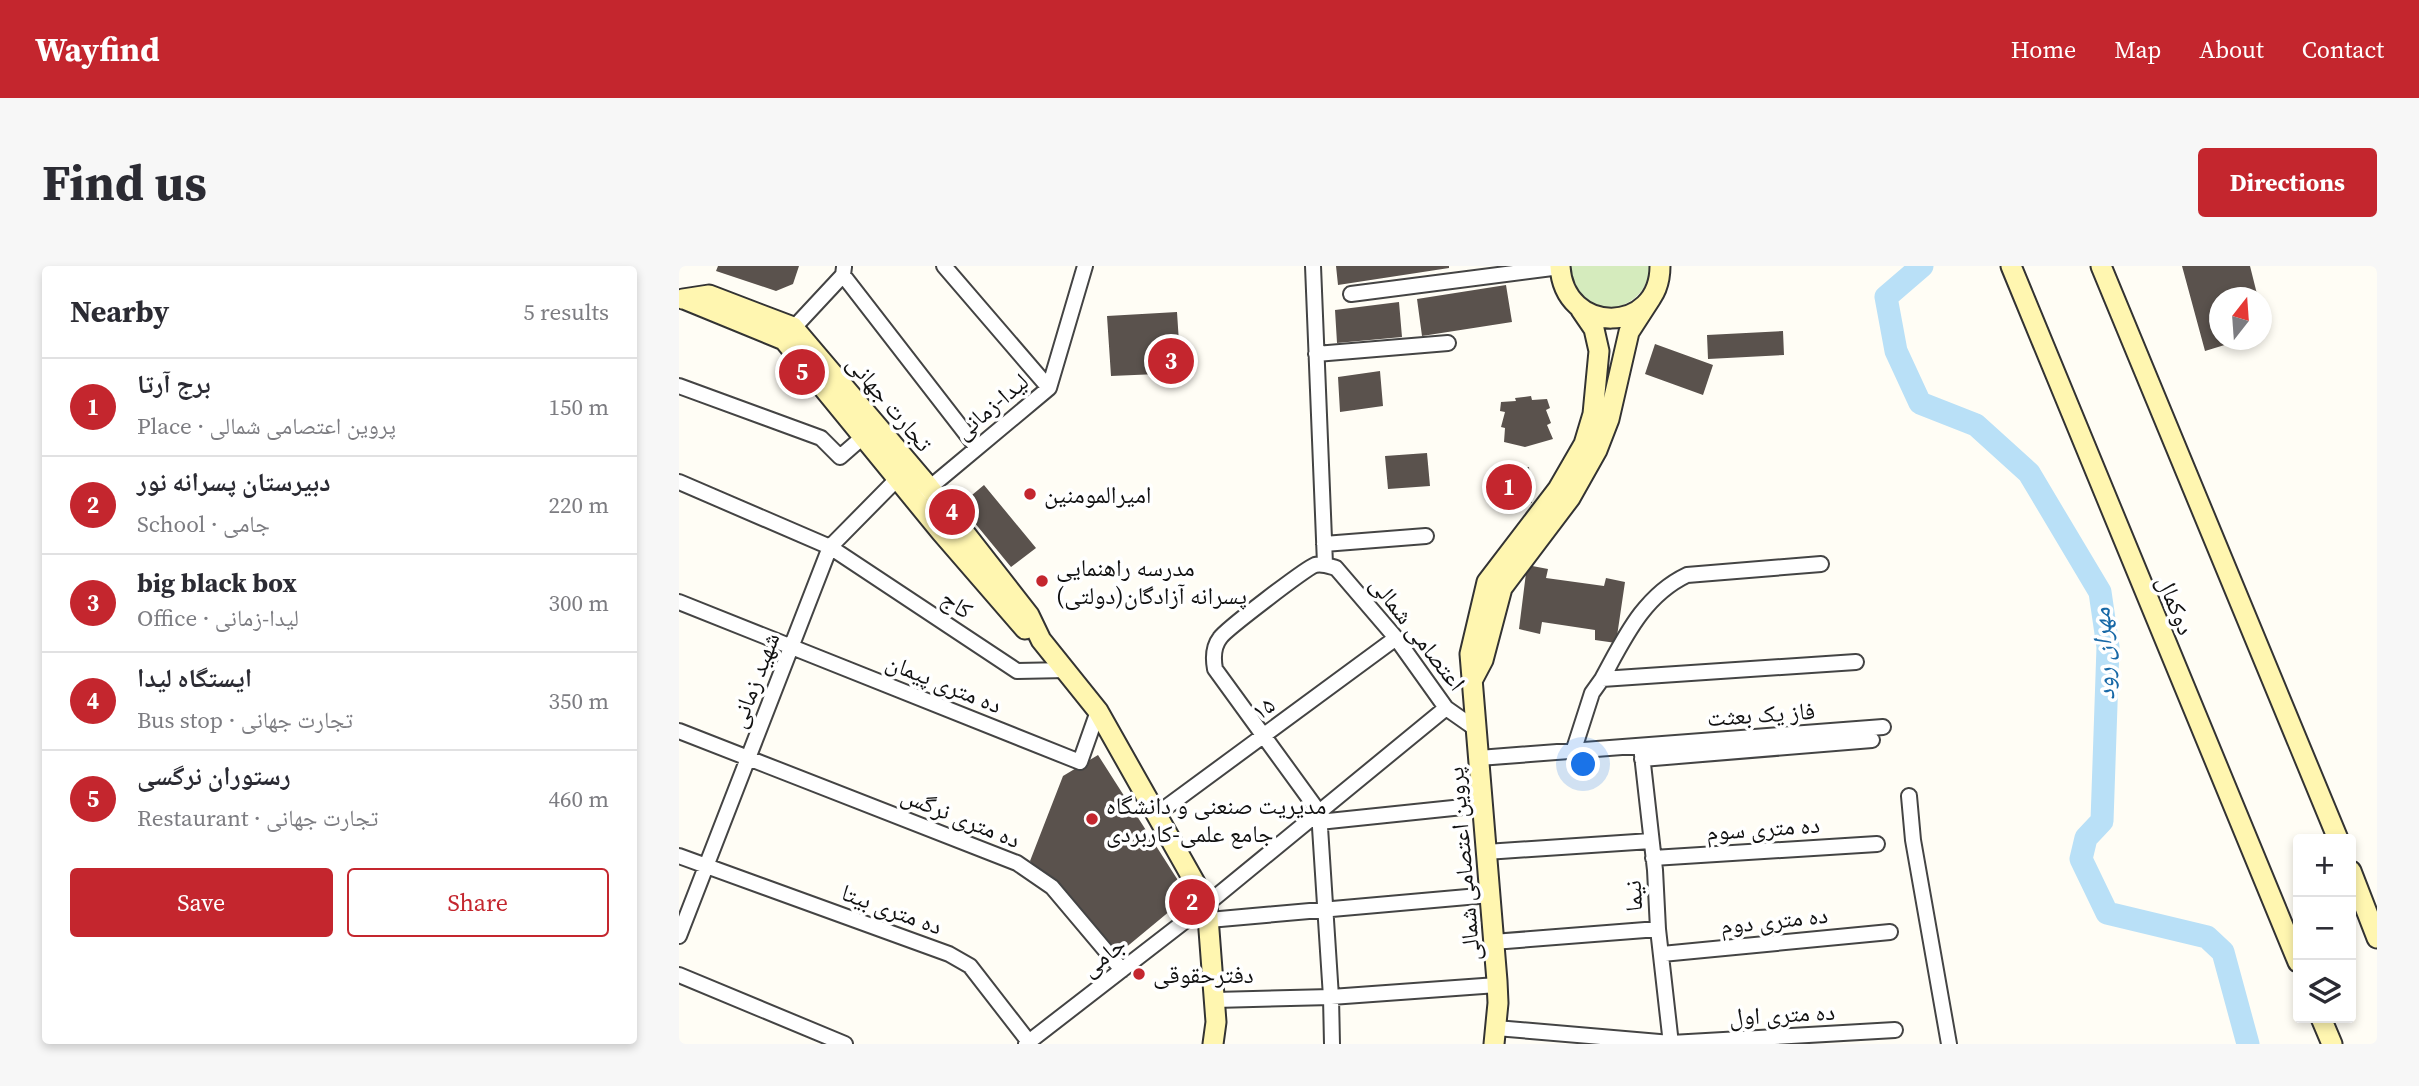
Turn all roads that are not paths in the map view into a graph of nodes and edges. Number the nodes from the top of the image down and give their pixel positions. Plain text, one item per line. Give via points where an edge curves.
1 (944, 266) edge
2 (1313, 266) edge
3 (1660, 266) edge
4 (2011, 266) edge
5 (1560, 267) edge
6 (1082, 268) edge
7 (2106, 270) edge
8 (843, 271) edge
9 (1351, 294) dead end
10 (1651, 298) junction
11 (681, 304) edge
12 (1581, 310) junction
13 (788, 333) junction
14 (1448, 343) dead end
15 (1316, 354) junction
16 (679, 386) edge
17 (1049, 388) junction
18 (864, 436) junction
19 (977, 448) junction
20 (905, 472) junction
21 (679, 482) edge
22 (922, 493) junction
23 (1426, 536) dead end
24 (1324, 544) junction
25 (830, 547) junction
26 (1325, 564) junction
27 (1821, 564) dead end
28 (679, 602) edge
29 (1396, 638) junction
30 (792, 646) junction
31 (1856, 662) dead end
32 (1067, 670) junction
33 (1472, 680) junction
34 (1602, 680) junction
35 (1446, 708) junction
36 (1098, 711) junction
37 (1883, 727) dead end
38 (1476, 729) junction
39 (679, 731) edge
40 (1263, 736) junction
41 (1871, 740) dead end
42 (1574, 749) junction
43 (1642, 752) junction
44 (748, 757) junction
45 (1479, 758) junction
46 (1909, 796) dead end
47 (1482, 805) junction
48 (1157, 814) junction
49 (1319, 817) junction
50 (2336, 834) edge
51 (1651, 841) junction
52 (1877, 844) dead end
53 (1486, 852) junction
54 (679, 856) edge
55 (1653, 858) junction
56 (706, 866) junction
57 (2356, 884) edge
58 (1490, 895) junction
59 (1325, 910) junction
60 (1208, 912) junction
61 (1658, 929) junction
62 (1890, 932) dead end
63 (679, 936) edge
64 (2377, 938) edge
65 (1493, 942) junction
66 (1662, 954) junction
67 (2297, 960) edge
68 (1122, 970) junction
69 (679, 975) edge
70 (1497, 985) junction
71 (1331, 997) junction
72 (1215, 1000) junction
73 (2323, 1023) edge
74 (1895, 1030) dead end
75 (1495, 1036) edge
76 (1034, 1041) edge
77 (1671, 1043) edge
78 (845, 1044) edge
79 (1214, 1044) edge
80 (1332, 1044) edge
81 (1949, 1044) edge
82 (2332, 1044) edge

1 - 17 street
2 - 15 street
3 - 10 main road, پروین اعتصامی شمالی
4 - 67 main road, دوکمال
5 - 9 street
5 - 12 main road, پروین اعتصامی شمالی via 1562,284
6 - 17 street, لیدا-زمانی
7 - 50 main road
8 - 13 street
8 - 19 street
10 - 12 main road via 1626,317 1595,317
10 - 33 main road, پروین اعتصامی شمالی via 1629,332 1597,450 1570,498 1502,588 1483,660
11 - 13 main road, تجارت جهانی via 709,295
12 - 33 main road, پروین اعتصامی شمالی via 1594,329 1599,351 1593,414 1584,444 1558,489 1487,582 1470,654
13 - 18 main road, تجارت جهانی
13 - 20 main road, تجارت جهانی
14 - 15 street
15 - 24 street
16 - 18 street via 821,438 839,457
17 - 19 street, لیدا-زمانی
18 - 20 main road, تجارت جهانی
19 - 22 street, لیدا-زمانی
20 - 22 main road, تجارت جهانی
20 - 25 street, شهید زمانی
21 - 25 street, کاج
22 - 32 main road, تجارت جهانی via 1029,615 1041,640
23 - 24 street
24 - 26 street
25 - 30 street, شهید زمانی
25 - 32 street, کاج via 1017,671
26 - 29 street, اعتصامی شمالی via 1336,568
26 - 40 street via 1300,574 1220,636 1215,649 1215,669
27 - 34 street via 1687,575 1671,582 1637,617
28 - 30 street, ده متری پیمان
29 - 35 street, اعتصامی شمالی
29 - 40 street, ۱۵
30 - 36 street, ده متری پیمان via 1080,762
30 - 44 street, شهید زمانی
31 - 34 street
32 - 36 main road, تجارت جهانی
33 - 38 main road, پروین اعتصامی شمالی
34 - 42 street via 1592,693
35 - 38 street, اعتصامی شمالی
35 - 49 street, جامی
36 - 48 main road, تجارت جهانی
37 - 43 street, فاز یک بعثت
38 - 45 main road, پروین اعتصامی شمالی
39 - 44 street, ده متری نرگس
40 - 48 street, ۱۵
40 - 49 street
41 - 43 street
42 - 43 street
42 - 45 street
43 - 51 street, نیما
44 - 56 street, شهید زمانی
44 - 68 street, ده متری نرگس via 1017,863 1052,887
45 - 47 main road, پروین اعتصامی شمالی
46 - 81 street
47 - 49 street
47 - 53 main road, پروین اعتصامی شمالی
48 - 60 main road, تجارت جهانی
49 - 59 street
49 - 60 street, جامی
51 - 53 street
51 - 55 street, نیما
52 - 55 street, ده متری سوم
53 - 58 main road, پروین اعتصامی شمالی
54 - 56 street, ده متری بیتا
55 - 61 street, نیما
56 - 63 street, شهید زمانی
56 - 76 street, ده متری بیتا via 949,954 970,966
57 - 64 main road
58 - 59 street
58 - 65 main road, پروین اعتصامی شمالی
59 - 60 street
59 - 71 street
60 - 68 street, جامی
60 - 72 main road, تجارت جهانی
61 - 65 street
61 - 66 street, نیما
62 - 66 street, ده متری دوم
65 - 70 main road, پروین اعتصامی شمالی
66 - 77 street, نیما
68 - 76 street, جامی
69 - 78 street
70 - 71 street
70 - 75 main road, پروین اعتصامی شمالی
71 - 72 street
71 - 80 street
72 - 79 main road, تجارت جهانی
73 - 82 main road
74 - 77 street, ده متری اول
75 - 77 street, ده متری اول

